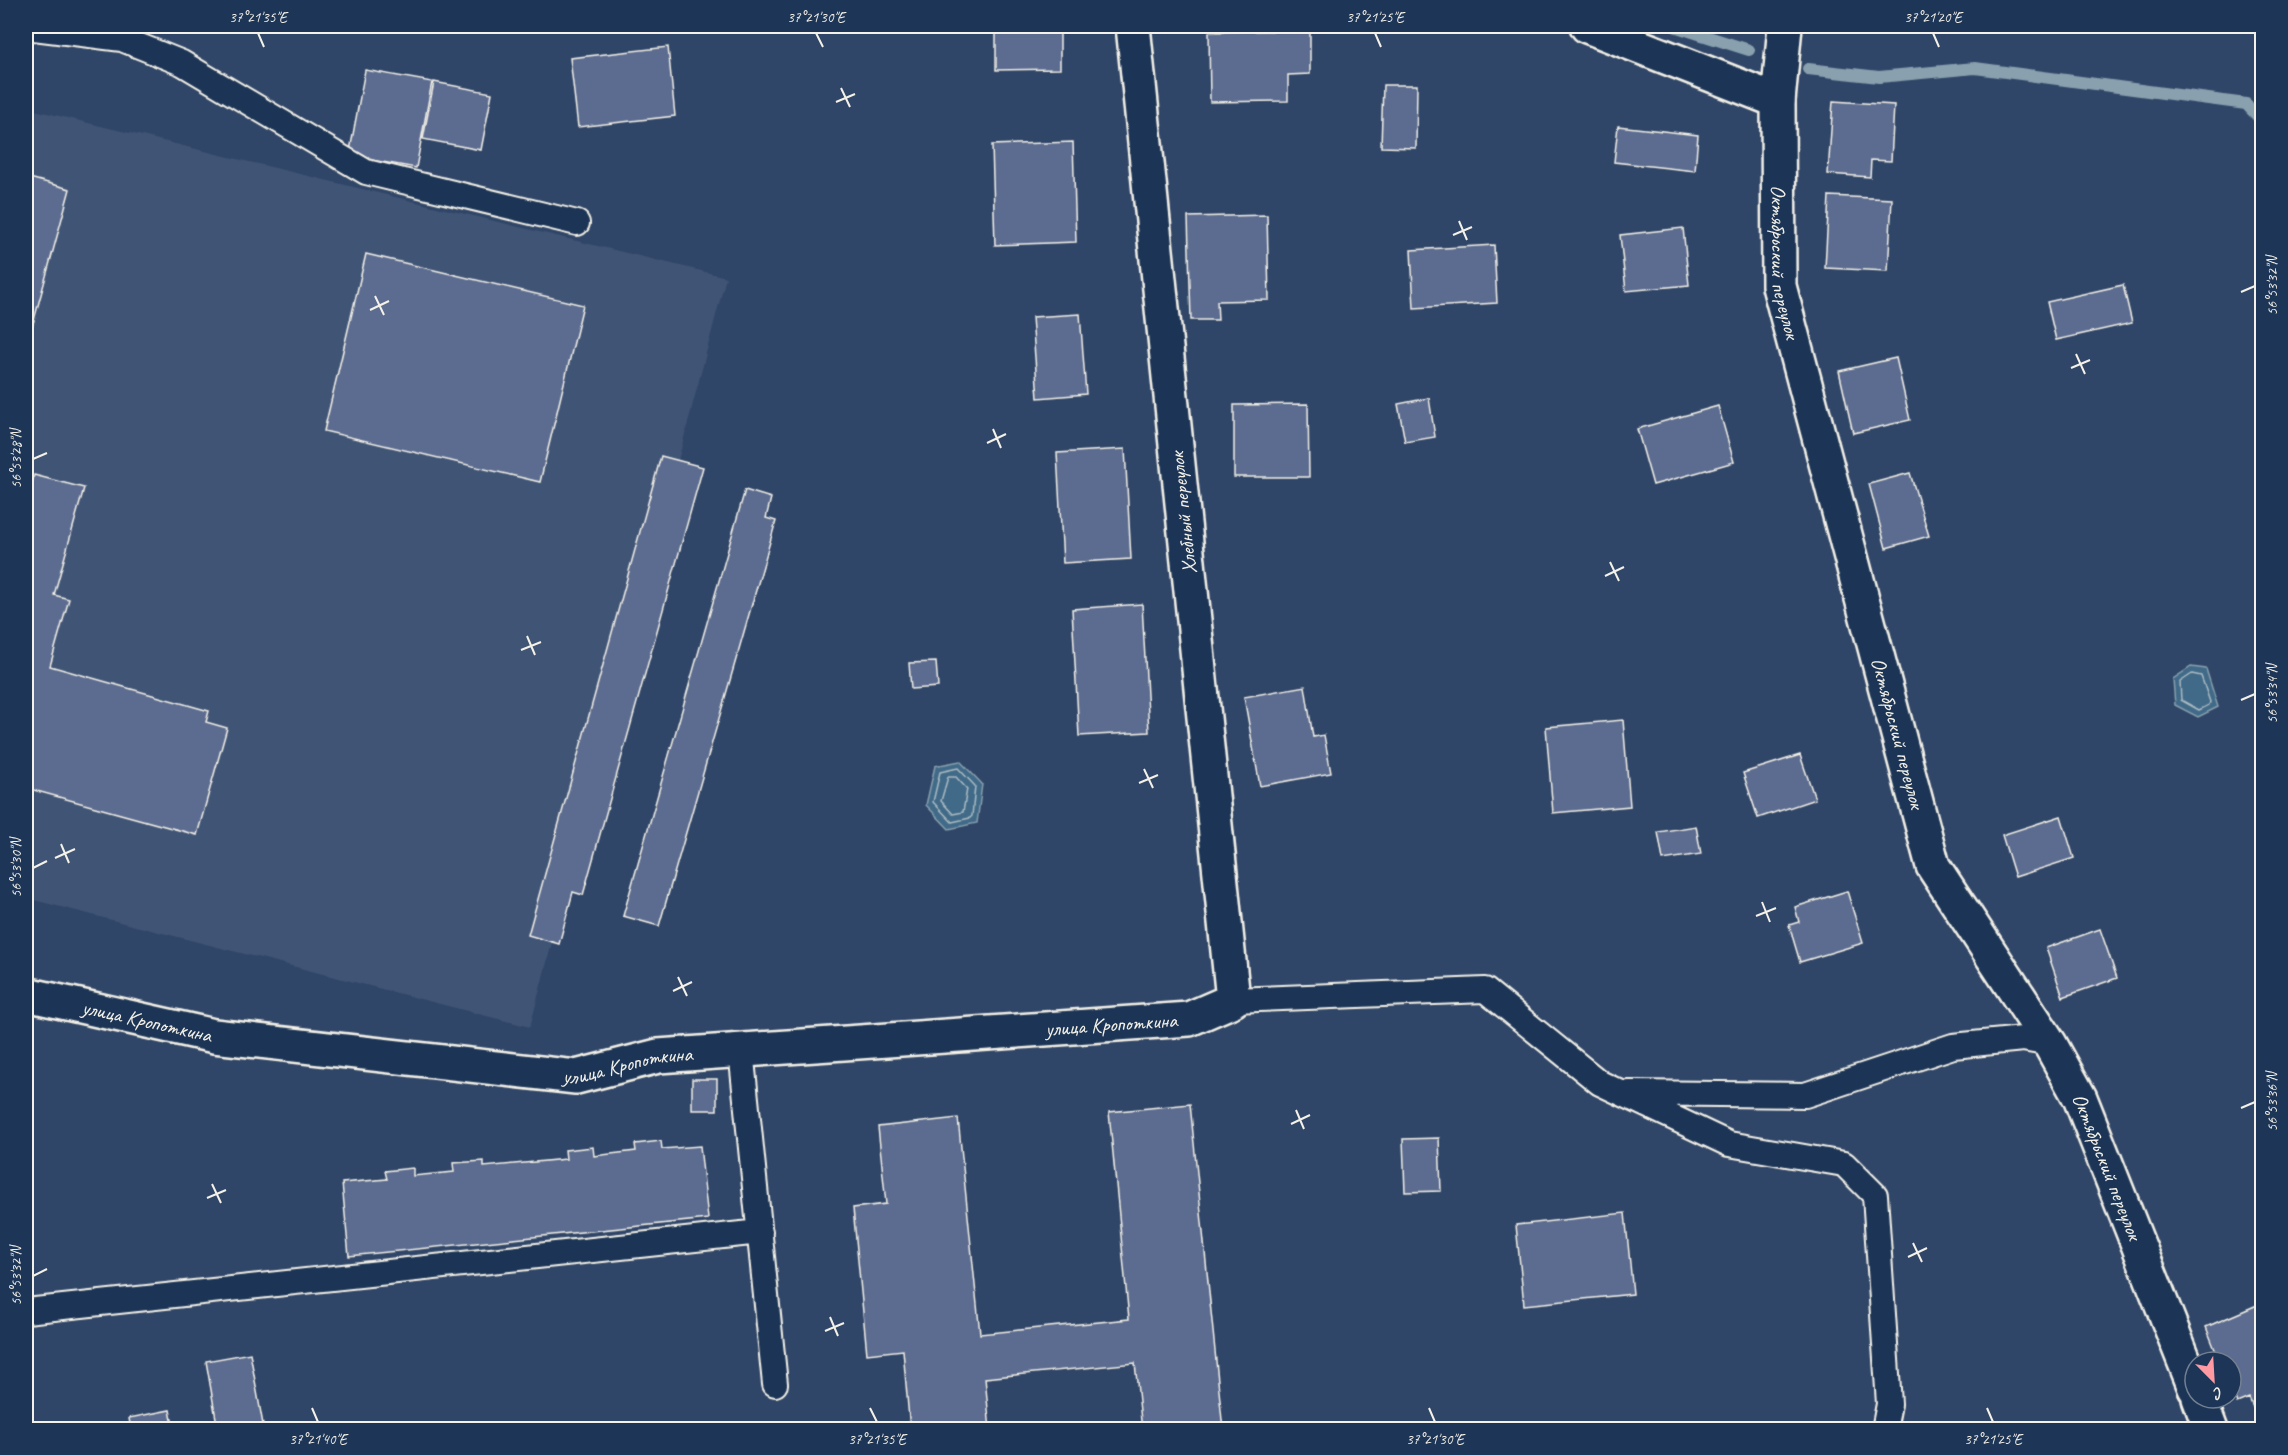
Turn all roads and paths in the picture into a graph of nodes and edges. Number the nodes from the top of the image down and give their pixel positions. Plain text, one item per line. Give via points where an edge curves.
1 (1133, 26) edge
2 (1587, 26) edge
3 (1785, 26) edge
4 (26, 27) edge
5 (1778, 101) junction
6 (577, 223) dead end
7 (26, 994) edge
8 (1233, 1000) junction
9 (2049, 1044) junction
10 (741, 1050) junction
11 (1622, 1093) junction
12 (760, 1232) junction
13 (26, 1311) edge
14 (2183, 1359) edge
15 (775, 1384) dead end
16 (2204, 1410) edge
17 (1884, 1430) edge
18 (2211, 1430) edge

1 - 8 street, Хлебный переулок
2 - 5 street
3 - 5 street, Октябрьский переулок
4 - 6 lane via 122,39 182,63 366,172
5 - 9 street, Октябрьский переулок via 1779,286 1933,866
7 - 10 street, улица Кропоткина via 214,1036 576,1077 658,1056
8 - 10 street, улица Кропоткина via 1189,1019
8 - 11 lane via 1485,990 1600,1083
9 - 11 lane via 2024,1039 1953,1046 1805,1095
9 - 14 street, Октябрьский переулок via 2080,1098
10 - 12 lane
11 - 17 lane via 1729,1144 1844,1164 1875,1195 1889,1404
12 - 13 lane
12 - 15 lane
16 - 18 street

